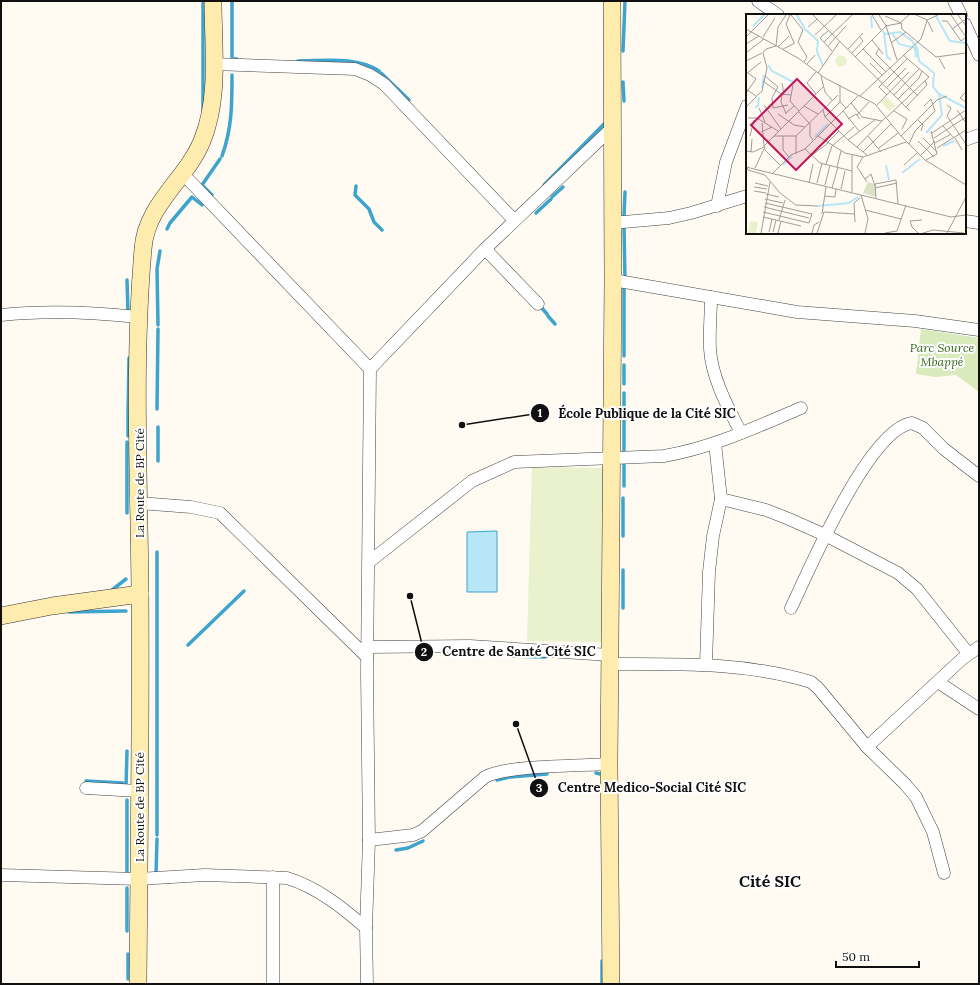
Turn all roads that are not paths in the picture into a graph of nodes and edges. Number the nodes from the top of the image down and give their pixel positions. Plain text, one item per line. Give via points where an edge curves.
1 (213, 1) edge
2 (612, 1) edge
3 (758, 1) edge
4 (954, 1) edge
5 (777, 14) edge
6 (960, 14) edge
7 (966, 26) edge
8 (979, 55) edge
9 (213, 64) junction
10 (746, 109) edge
11 (611, 129) junction
12 (979, 136) edge
13 (966, 140) edge
14 (182, 173) junction
15 (746, 196) edge
16 (717, 206) junction
17 (514, 220) junction
18 (966, 220) edge
19 (612, 223) junction
20 (979, 223) edge
21 (485, 248) junction
22 (613, 280) junction
23 (711, 297) junction
24 (538, 304) dead end
25 (1, 315) edge
26 (138, 317) junction
27 (979, 330) edge
28 (370, 369) junction
29 (801, 408) dead end
30 (741, 433) junction
31 (715, 443) junction
32 (612, 458) junction
33 (979, 476) edge
34 (721, 499) junction
35 (139, 503) junction
36 (826, 535) junction
37 (369, 562) junction
38 (140, 594) junction
39 (791, 608) dead end
40 (1, 616) edge
41 (979, 647) edge
42 (367, 652) junction
43 (968, 653) junction
44 (610, 659) junction
45 (706, 664) junction
46 (938, 682) junction
47 (979, 709) edge
48 (867, 747) junction
49 (609, 764) junction
50 (86, 788) dead end
51 (138, 791) junction
52 (369, 840) junction
53 (944, 873) dead end
54 (1, 875) edge
55 (273, 877) junction
56 (138, 879) junction
57 (366, 928) junction
58 (138, 984) edge
59 (272, 984) edge
60 (367, 984) edge
61 (610, 984) edge

1 - 9 street, La Route de BP Cité
2 - 11 street
3 - 5 street
4 - 6 street
7 - 8 street
9 - 14 street, La Route de BP Cité via 212,107 203,140
9 - 17 street via 355,69 370,75 384,84
10 - 16 street via 726,162
11 - 17 street
11 - 19 street
12 - 13 street
14 - 26 street, La Route de BP Cité via 160,202 144,233
14 - 28 street
15 - 16 street
16 - 19 street via 669,218
17 - 21 street
18 - 20 street
19 - 22 street
21 - 24 street
21 - 28 street
22 - 23 street
22 - 32 street
23 - 27 street via 797,312 915,321
23 - 30 street via 710,350 713,365 722,394
25 - 26 street via 76,311
26 - 35 street, La Route de BP Cité
28 - 37 street
29 - 30 street
30 - 31 street
31 - 32 street via 664,456
31 - 34 street
32 - 37 street via 514,462 472,481
32 - 44 street
33 - 36 street via 944,449 923,428 912,423 904,424 888,436 866,463
34 - 36 street via 766,510
34 - 45 street via 709,572
35 - 38 street, La Route de BP Cité
35 - 42 street via 220,512
36 - 39 street
36 - 43 street via 906,579 917,589
37 - 42 street
38 - 40 street
38 - 51 street, La Route de BP Cité
41 - 43 street
42 - 44 street via 470,646
42 - 52 street
43 - 46 street
44 - 45 street
44 - 49 street
45 - 48 street via 811,682
46 - 47 street
46 - 48 street
48 - 53 street via 916,797 933,832
49 - 52 street via 496,772 485,777 422,831 413,835
49 - 61 street
50 - 51 street
51 - 56 street, La Route de BP Cité
52 - 57 street
54 - 56 street
55 - 56 street via 205,875
55 - 57 street via 295,881 309,888 342,908
55 - 59 street
56 - 58 street, La Route de BP Cité
57 - 60 street

